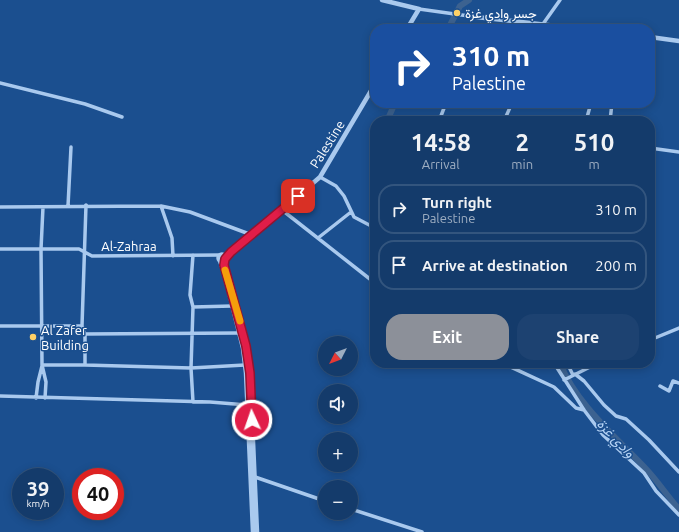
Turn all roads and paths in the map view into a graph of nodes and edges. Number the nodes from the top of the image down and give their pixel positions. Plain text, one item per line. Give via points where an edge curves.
1 (382, 0) edge
2 (560, 0) edge
3 (419, 9) junction
4 (476, 17) joint
5 (410, 24) edge
6 (526, 24) edge
7 (542, 24) edge
8 (655, 38) edge
9 (679, 40) edge
10 (0, 83) edge
11 (370, 92) edge
12 (122, 117) dead end
13 (72, 147) dead end
14 (655, 149) edge
15 (679, 152) edge
16 (320, 177) junction
17 (43, 206) junction
18 (68, 206) junction
19 (86, 206) junction
20 (161, 206) junction
21 (0, 207) edge
22 (282, 210) junction
23 (351, 212) dead end
24 (370, 225) edge
25 (252, 235) junction
26 (318, 238) junction
27 (0, 249) edge
28 (41, 249) junction
29 (85, 253) junction
30 (193, 255) junction
31 (173, 256) junction
32 (222, 258) junction
33 (370, 279) edge
34 (232, 306) junction
35 (193, 307) junction
36 (0, 326) edge
37 (42, 326) junction
38 (82, 326) junction
39 (679, 328) edge
40 (193, 333) junction
41 (239, 333) junction
42 (85, 334) junction
43 (655, 338) edge
44 (42, 365) junction
45 (86, 365) junction
46 (245, 365) junction
47 (191, 368) junction
48 (513, 368) edge
49 (560, 368) edge
50 (568, 368) edge
51 (588, 368) edge
52 (570, 377) junction
53 (679, 383) edge
54 (660, 386) dead end
55 (0, 396) edge
56 (36, 398) junction
57 (45, 398) junction
58 (193, 402) junction
59 (247, 405) junction
60 (584, 410) junction
61 (679, 472) edge
62 (255, 477) junction
63 (318, 499) edge
64 (358, 511) edge
65 (679, 515) edge
66 (253, 532) edge
67 (257, 532) edge
68 (422, 532) edge

1 - 3 street
2 - 7 street
3 - 4 street
3 - 5 street
4 - 6 street
8 - 9 street
10 - 12 street via 85,104
11 - 16 street, Palestine
13 - 18 street
14 - 15 street
16 - 22 street, Palestine
16 - 24 street via 336,186 354,217
17 - 18 street
17 - 21 street
17 - 28 street
18 - 19 street
19 - 20 street
19 - 29 street
20 - 25 street via 190,212
20 - 31 street via 172,238
22 - 25 street, Palestine
22 - 26 street
23 - 26 street
25 - 32 street, Palestine
26 - 33 street
27 - 28 street, Al-Zahraa
28 - 29 street, Al-Zahraa via 79,249
28 - 37 street
29 - 31 street, Al-Zahraa via 92,256
29 - 38 street
30 - 31 street, Al-Zahraa
30 - 32 street, Al-Zahraa
30 - 35 street via 190,295
32 - 34 street
32 - 62 street via 239,317 250,373
34 - 35 street
34 - 41 street
35 - 40 street
36 - 37 street
37 - 38 street
37 - 44 street
38 - 42 street
39 - 43 street
40 - 41 street
40 - 42 street
40 - 47 street
41 - 46 street
42 - 45 street
44 - 45 street
44 - 56 street
44 - 57 street via 46,382
45 - 47 street
46 - 47 street
46 - 59 street
47 - 58 street
48 - 60 street via 554,387 576,408
49 - 52 street
50 - 52 street
51 - 52 street
52 - 60 street
52 - 61 street via 584,381 604,406 616,416 626,419
53 - 54 street via 673,381 668,391
55 - 56 street
56 - 57 street
57 - 58 street
58 - 59 street
59 - 66 street
60 - 65 street via 615,447 644,473 660,496
62 - 63 street
62 - 67 street
64 - 68 street

